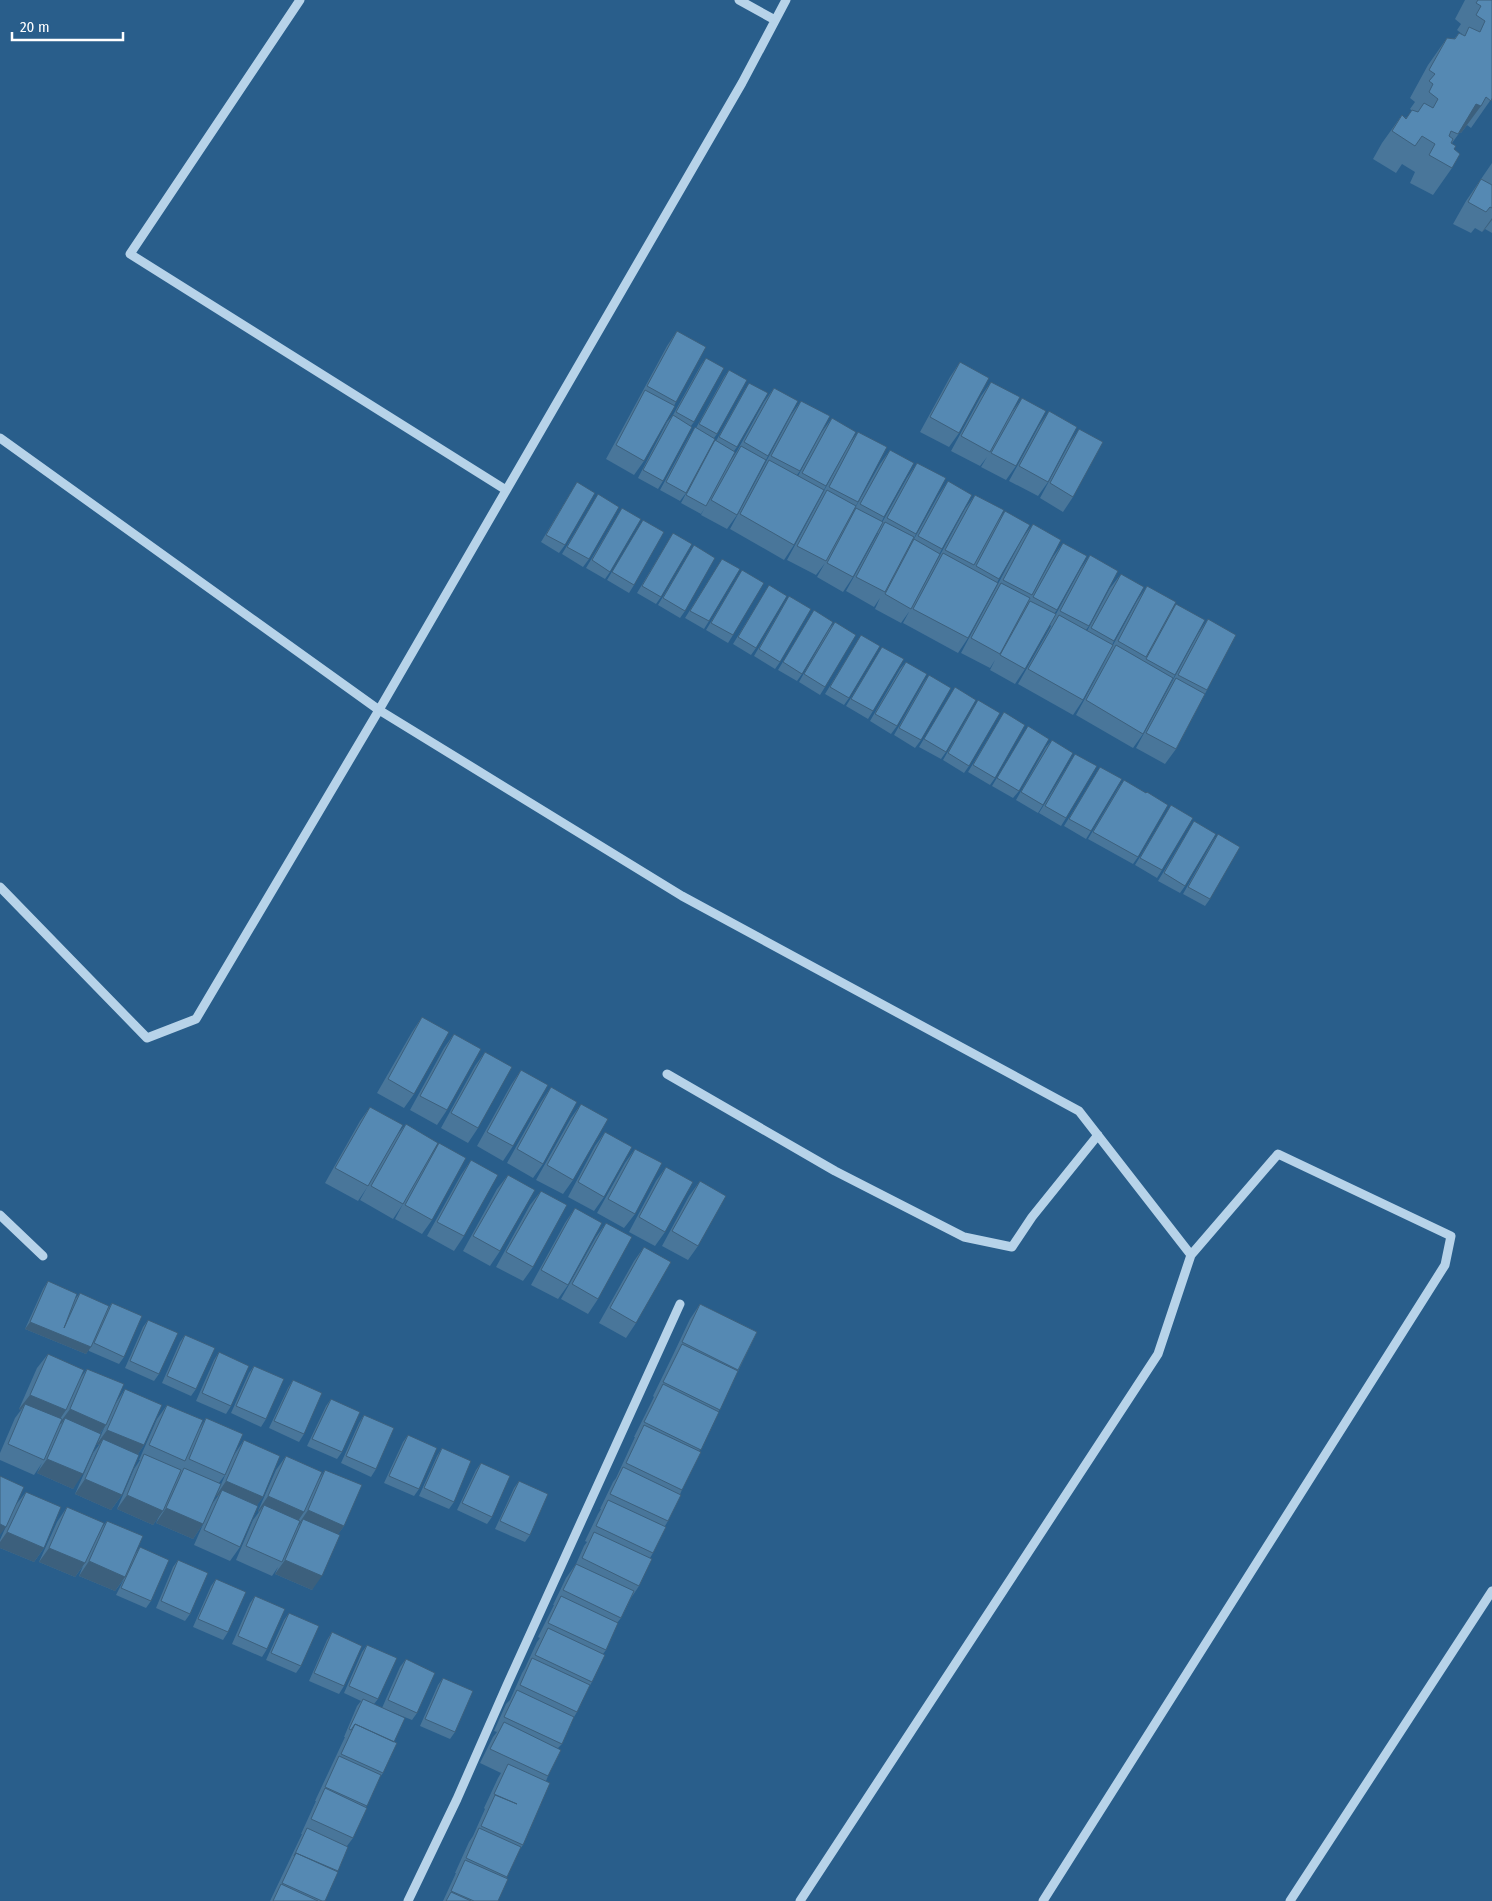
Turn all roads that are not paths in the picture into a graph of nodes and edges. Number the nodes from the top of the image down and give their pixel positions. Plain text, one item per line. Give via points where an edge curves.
1 (300, 0) edge
2 (739, 0) edge
3 (786, 0) edge
4 (775, 20) junction
5 (0, 438) edge
6 (506, 490) junction
7 (379, 710) junction
8 (0, 887) edge
9 (667, 1074) dead end
10 (1098, 1135) junction
11 (0, 1215) edge
12 (1191, 1255) junction
13 (42, 1256) dead end
14 (680, 1304) dead end
15 (1492, 1591) edge
16 (408, 1901) edge
17 (800, 1901) edge
18 (1043, 1901) edge
19 (1290, 1901) edge

1 - 6 street via 130,254
2 - 4 street
3 - 4 street
4 - 6 street via 742,83
5 - 7 street
6 - 7 street
7 - 8 street via 196,1020 147,1038
7 - 10 street via 682,896 1080,1111
9 - 10 street via 835,1170 964,1237 1012,1247
10 - 12 street
11 - 13 street
12 - 17 street via 1158,1354
12 - 18 street via 1278,1154 1451,1236 1445,1265
14 - 16 street
15 - 19 street

